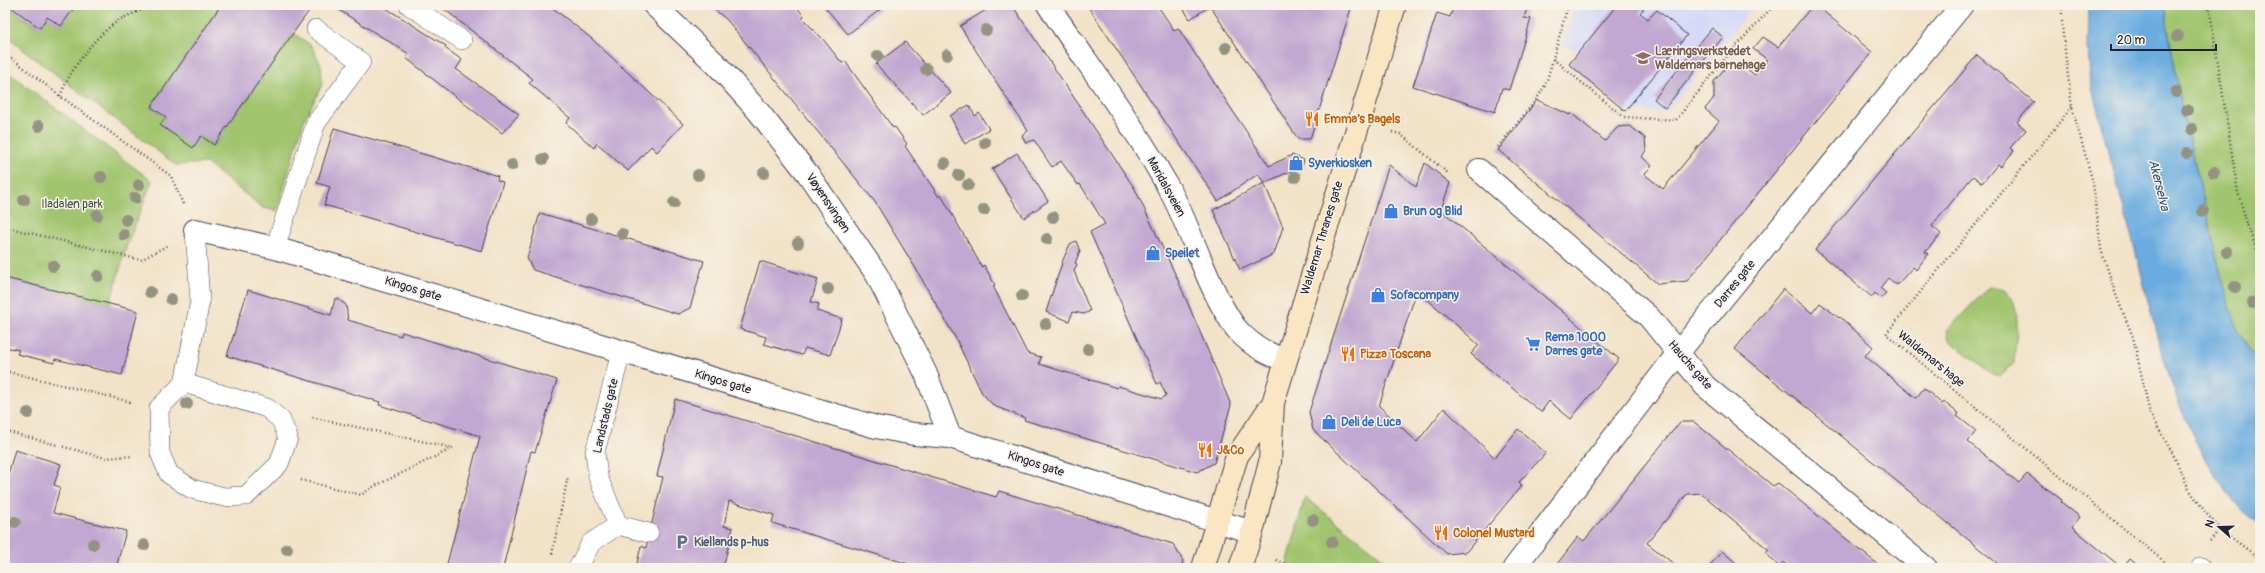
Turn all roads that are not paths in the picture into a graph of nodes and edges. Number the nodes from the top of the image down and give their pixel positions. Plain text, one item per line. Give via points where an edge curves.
1 (409, 5) edge
2 (654, 5) edge
3 (1048, 5) edge
4 (1395, 5) edge
5 (1962, 5) edge
6 (316, 29) dead end
7 (462, 40) dead end
8 (1480, 170) road end
9 (195, 230) joint
10 (275, 248) junction
11 (621, 352) junction
12 (1678, 353) junction
13 (1285, 360) junction
14 (184, 383) junction
15 (1273, 403) junction
16 (950, 437) junction
17 (1218, 521) junction
18 (618, 525) junction
19 (1252, 532) junction
20 (649, 533) dead end
21 (578, 568) edge
22 (1203, 568) edge
23 (1240, 568) edge
24 (1514, 568) edge
25 (1926, 568) edge

1 - 7 lane
2 - 16 street, Vøyensvingen via 723,71 808,174 877,275 926,374
3 - 13 street, Maridalsveien via 1115,100 1172,195 1223,307 1236,327 1250,344
4 - 13 street, Waldemar Thranes gate
5 - 12 street, Darres gate
6 - 10 lane via 361,62 316,123
8 - 12 street, Hauchs gate via 1649,317
9 - 10 street, Kingos gate
9 - 14 lane via 200,301
10 - 11 street, Kingos gate
11 - 16 street, Kingos gate via 876,428
11 - 18 lane, Landstads gate via 595,452 598,477
12 - 24 street, Darres gate
12 - 25 street, Hauchs gate via 1705,386
13 - 15 street, Waldemar Thranes gate
14 - 14 lane via 159,408 160,453 169,474 192,489 224,497 246,496 279,464 288,438 281,420 268,408
15 - 17 street, Waldemar Thranes gate via 1237,456
15 - 19 street, Waldemar Thranes gate via 1270,462
16 - 17 street, Kingos gate
17 - 19 street, Kingos gate
17 - 22 street, Waldemar Thranes gate
18 - 20 lane
18 - 21 lane via 591,543
19 - 23 street, Waldemar Thranes gate

